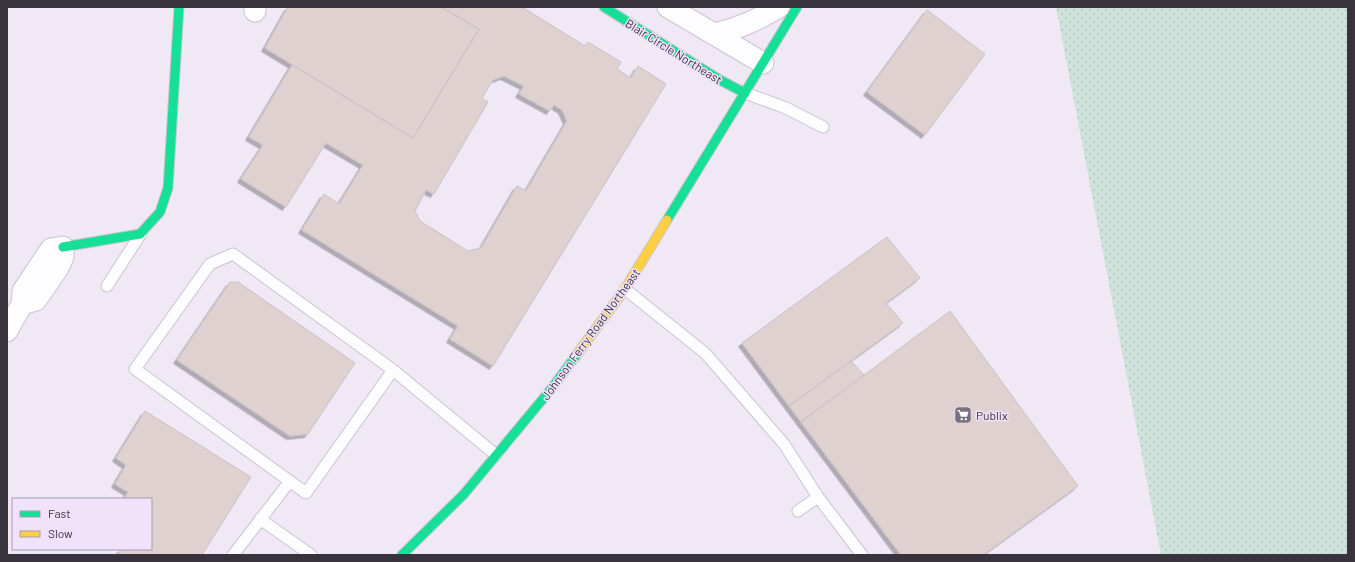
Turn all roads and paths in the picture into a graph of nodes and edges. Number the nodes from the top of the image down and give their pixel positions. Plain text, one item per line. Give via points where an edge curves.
1 (179, 7) edge
2 (604, 7) edge
3 (668, 7) edge
4 (779, 7) edge
5 (797, 7) edge
6 (715, 34) junction
7 (763, 63) junction
8 (745, 94) junction
9 (822, 127) dead end
10 (140, 234) junction
11 (63, 247) joint
12 (107, 286) dead end
13 (625, 289) junction
14 (8, 326) edge
15 (393, 370) junction
16 (496, 455) junction
17 (290, 481) junction
18 (818, 497) junction
19 (798, 511) dead end
20 (260, 519) junction
21 (233, 555) edge
22 (311, 555) edge
23 (402, 555) edge
24 (862, 555) edge

1 - 10 main road via 168,188 160,212
2 - 8 main road, Blair Circle Northeast
3 - 6 street
4 - 6 street via 754,22
5 - 7 main road, Johnson Ferry Road Northeast
6 - 7 street
7 - 8 main road, Johnson Ferry Road Northeast
8 - 9 lane via 786,108
8 - 13 main road, Johnson Ferry Road Northeast
10 - 11 main road
10 - 12 lane
11 - 14 street via 63,257 58,268 23,291 22,304
13 - 16 main road, Johnson Ferry Road Northeast via 552,388
13 - 18 lane via 705,353 784,444
15 - 16 lane
15 - 17 lane via 306,493
15 - 17 lane via 233,254 210,264 135,369
16 - 23 main road, Johnson Ferry Road Northeast via 464,494
17 - 20 lane
18 - 19 lane
18 - 24 lane
20 - 21 lane
20 - 22 lane

